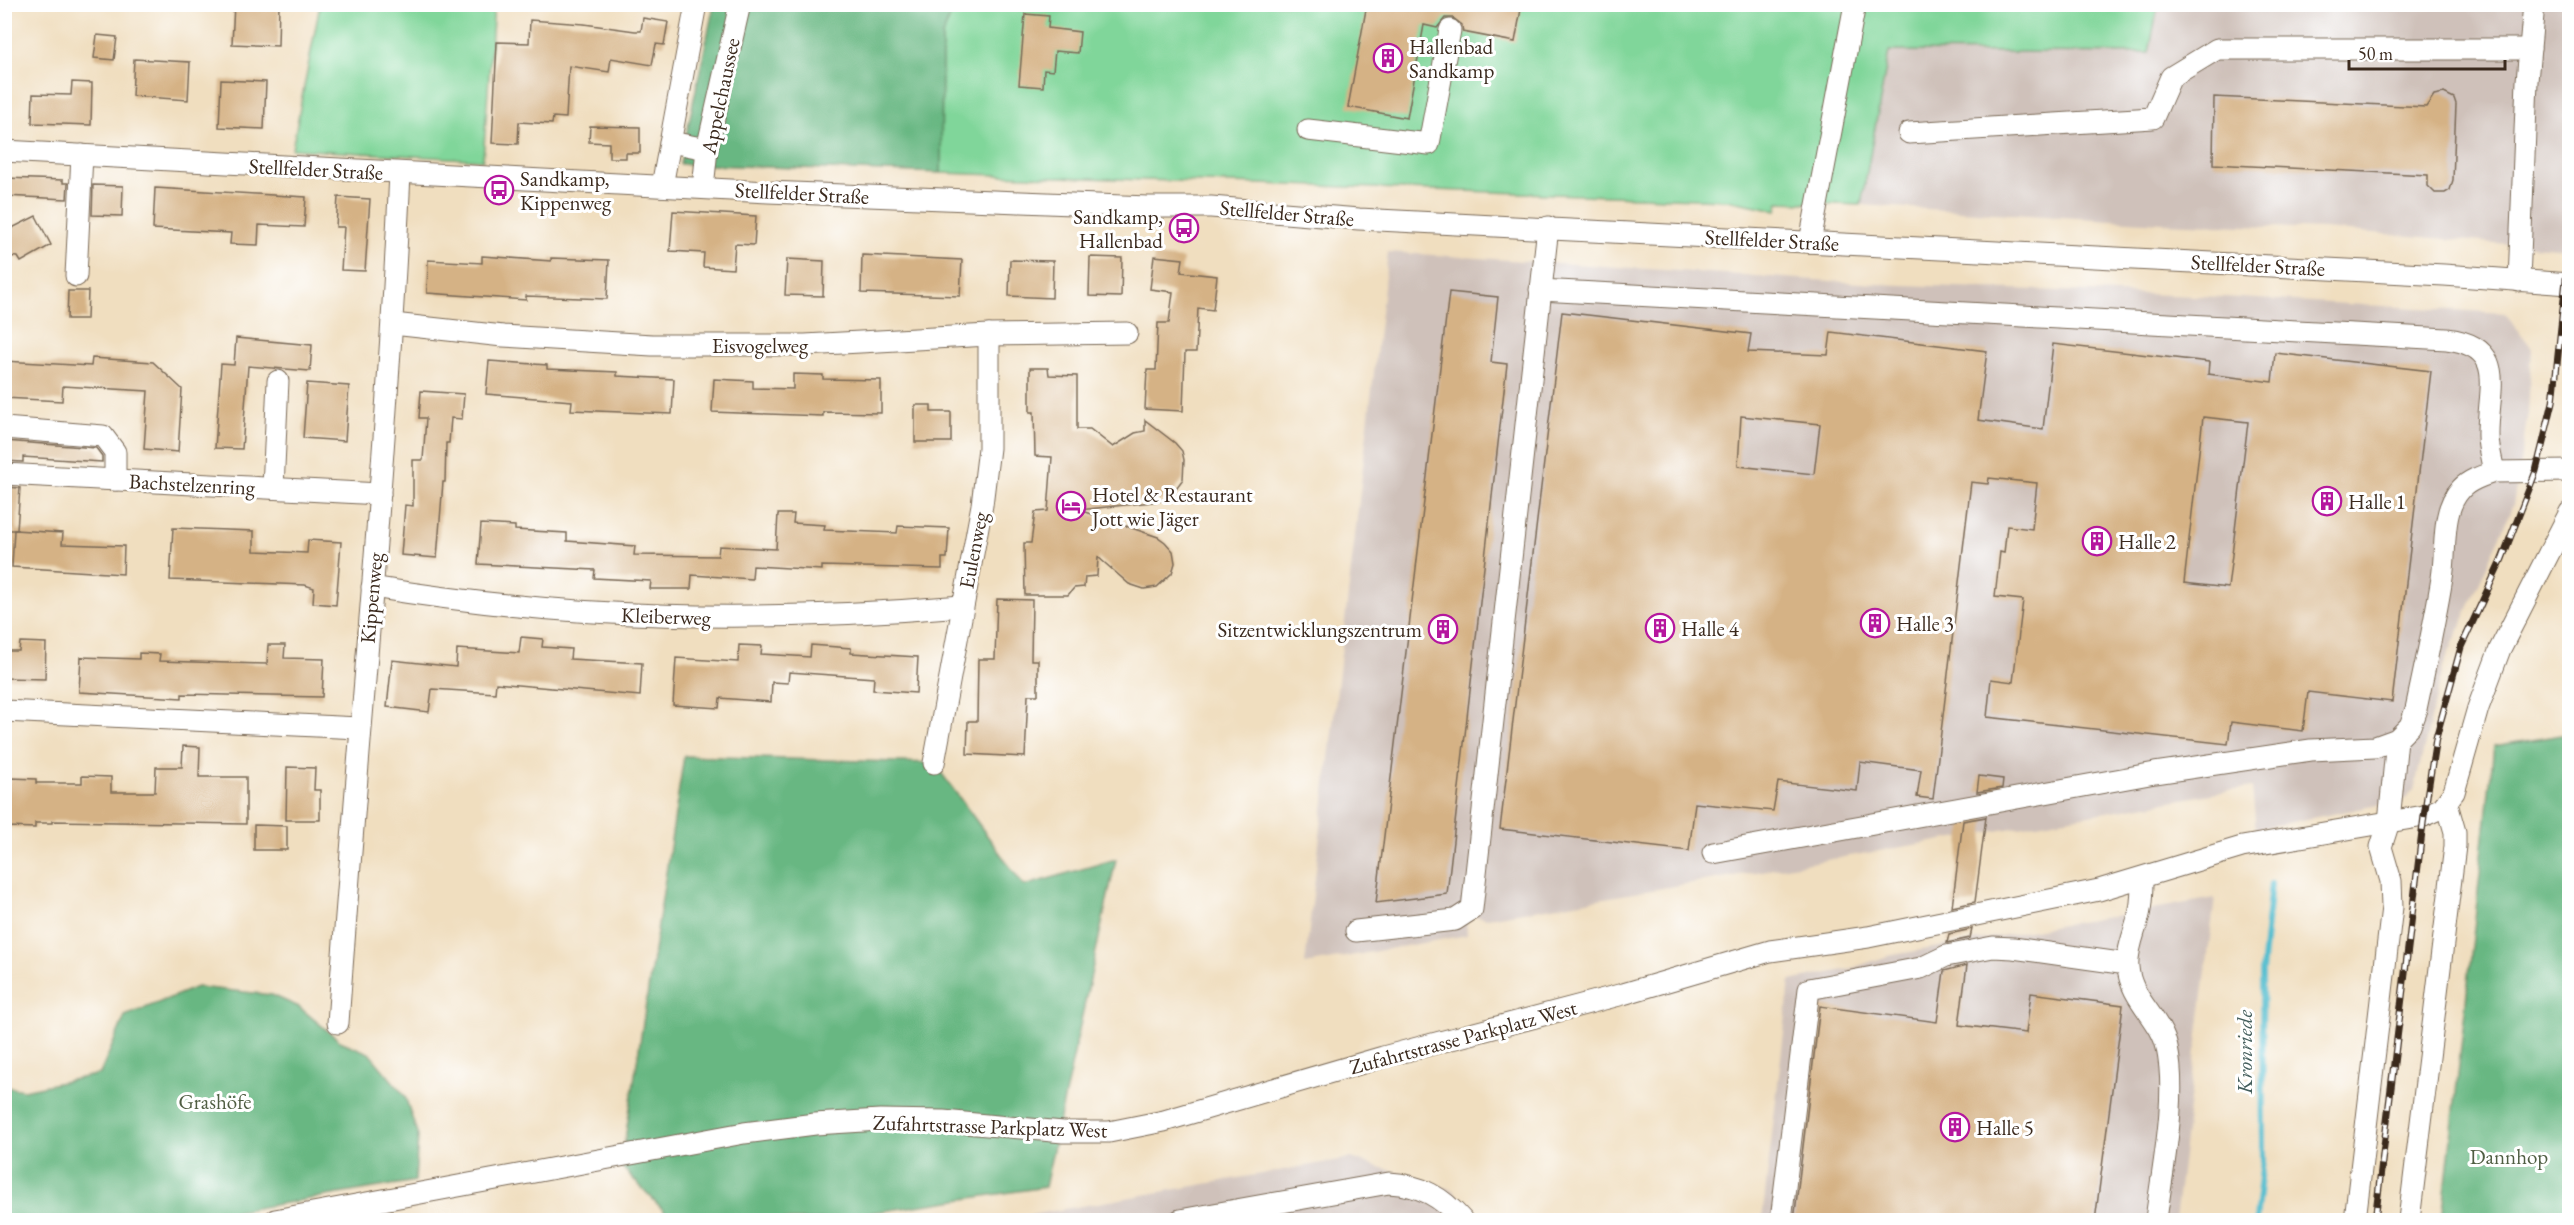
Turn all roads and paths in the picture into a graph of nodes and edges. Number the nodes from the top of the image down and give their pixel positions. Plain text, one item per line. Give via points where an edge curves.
1 (696, 4) edge
2 (740, 4) edge
3 (1855, 4) edge
4 (2534, 4) edge
5 (1450, 30) dead end
6 (2530, 49) junction
7 (1308, 130) dead end
8 (1910, 133) dead end
9 (670, 142) junction
10 (707, 149) junction
11 (4, 151) edge
12 (82, 156) junction
13 (400, 173) junction
14 (662, 186) junction
15 (704, 188) junction
16 (1548, 227) junction
17 (1810, 242) junction
18 (76, 276) dead end
19 (2519, 281) junction
20 (2570, 284) edge
21 (1540, 290) junction
22 (393, 324) junction
23 (1127, 333) dead end
24 (989, 334) junction
25 (278, 381) dead end
26 (4, 428) edge
27 (2570, 471) edge
28 (2494, 472) junction
29 (4, 474) edge
30 (114, 480) junction
31 (273, 488) junction
32 (380, 494) junction
33 (2570, 512) edge
34 (372, 587) junction
35 (962, 606) junction
36 (4, 711) edge
37 (359, 728) junction
38 (2397, 739) junction
39 (934, 763) dead end
40 (2447, 804) junction
41 (2389, 822) junction
42 (1713, 853) dead end
43 (2142, 878) junction
44 (1356, 931) dead end
45 (2127, 964) junction
46 (338, 1023) dead end
47 (275, 1221) edge
48 (1180, 1221) edge
49 (1462, 1221) edge
50 (1781, 1221) edge
51 (2156, 1221) edge
52 (2355, 1221) edge
53 (2409, 1221) edge

1 - 9 street
2 - 10 street, Appelchaussee
3 - 17 street
4 - 6 street
5 - 7 street via 1429,144
6 - 8 street via 2217,49 2171,77 2153,118
6 - 19 street
9 - 10 street
9 - 14 street
10 - 15 street, Appelchaussee
11 - 12 street, Stellfelder Straße
12 - 13 street, Stellfelder Straße
12 - 18 street
13 - 14 street, Stellfelder Straße
13 - 22 street, Kippenweg
14 - 15 street, Stellfelder Straße
15 - 16 street, Stellfelder Straße via 1210,207 1359,219
16 - 17 street, Stellfelder Straße
16 - 21 street
17 - 19 street, Stellfelder Straße
19 - 20 street, Stellfelder Straße
21 - 28 street via 2463,341 2484,354 2491,374 2488,436
21 - 44 street via 1472,909 1455,920
22 - 24 street, Eisvogelweg via 502,336 652,345 805,345
22 - 32 street, Kippenweg
23 - 24 street, Eisvogelweg
24 - 35 street, Eulenweg via 989,448
25 - 31 street
26 - 30 street via 103,436 115,452
27 - 28 street
28 - 38 street via 2460,489 2447,521 2443,575 2416,709 2410,726
29 - 30 street, Bachstelzenring
30 - 31 street, Bachstelzenring
31 - 32 street, Bachstelzenring
32 - 34 street, Kippenweg
33 - 40 street via 2500,649
34 - 35 street, Kleiberweg via 531,609 669,617 858,615
34 - 37 street, Kippenweg
35 - 39 street, Eulenweg
36 - 37 street
37 - 46 street, Kippenweg
38 - 41 street
38 - 42 street via 2375,747 2311,750 2155,772
40 - 41 street, Zufahrtstrasse Parkplatz West via 2424,816
40 - 53 street via 2455,846
41 - 43 street, Zufahrtstrasse Parkplatz West via 2242,847
41 - 52 street via 2381,847 2391,881 2392,907
43 - 45 street via 2141,907
43 - 47 street, Zufahrtstrasse Parkplatz West via 1891,932 1770,951 1164,1121 1109,1132 1063,1132 943,1121 815,1124 744,1133
45 - 50 street via 1992,947 1946,956 1921,968 1809,989
45 - 51 street via 2139,999 2162,1031 2171,1070
48 - 49 street via 1389,1183 1411,1185 1445,1201

